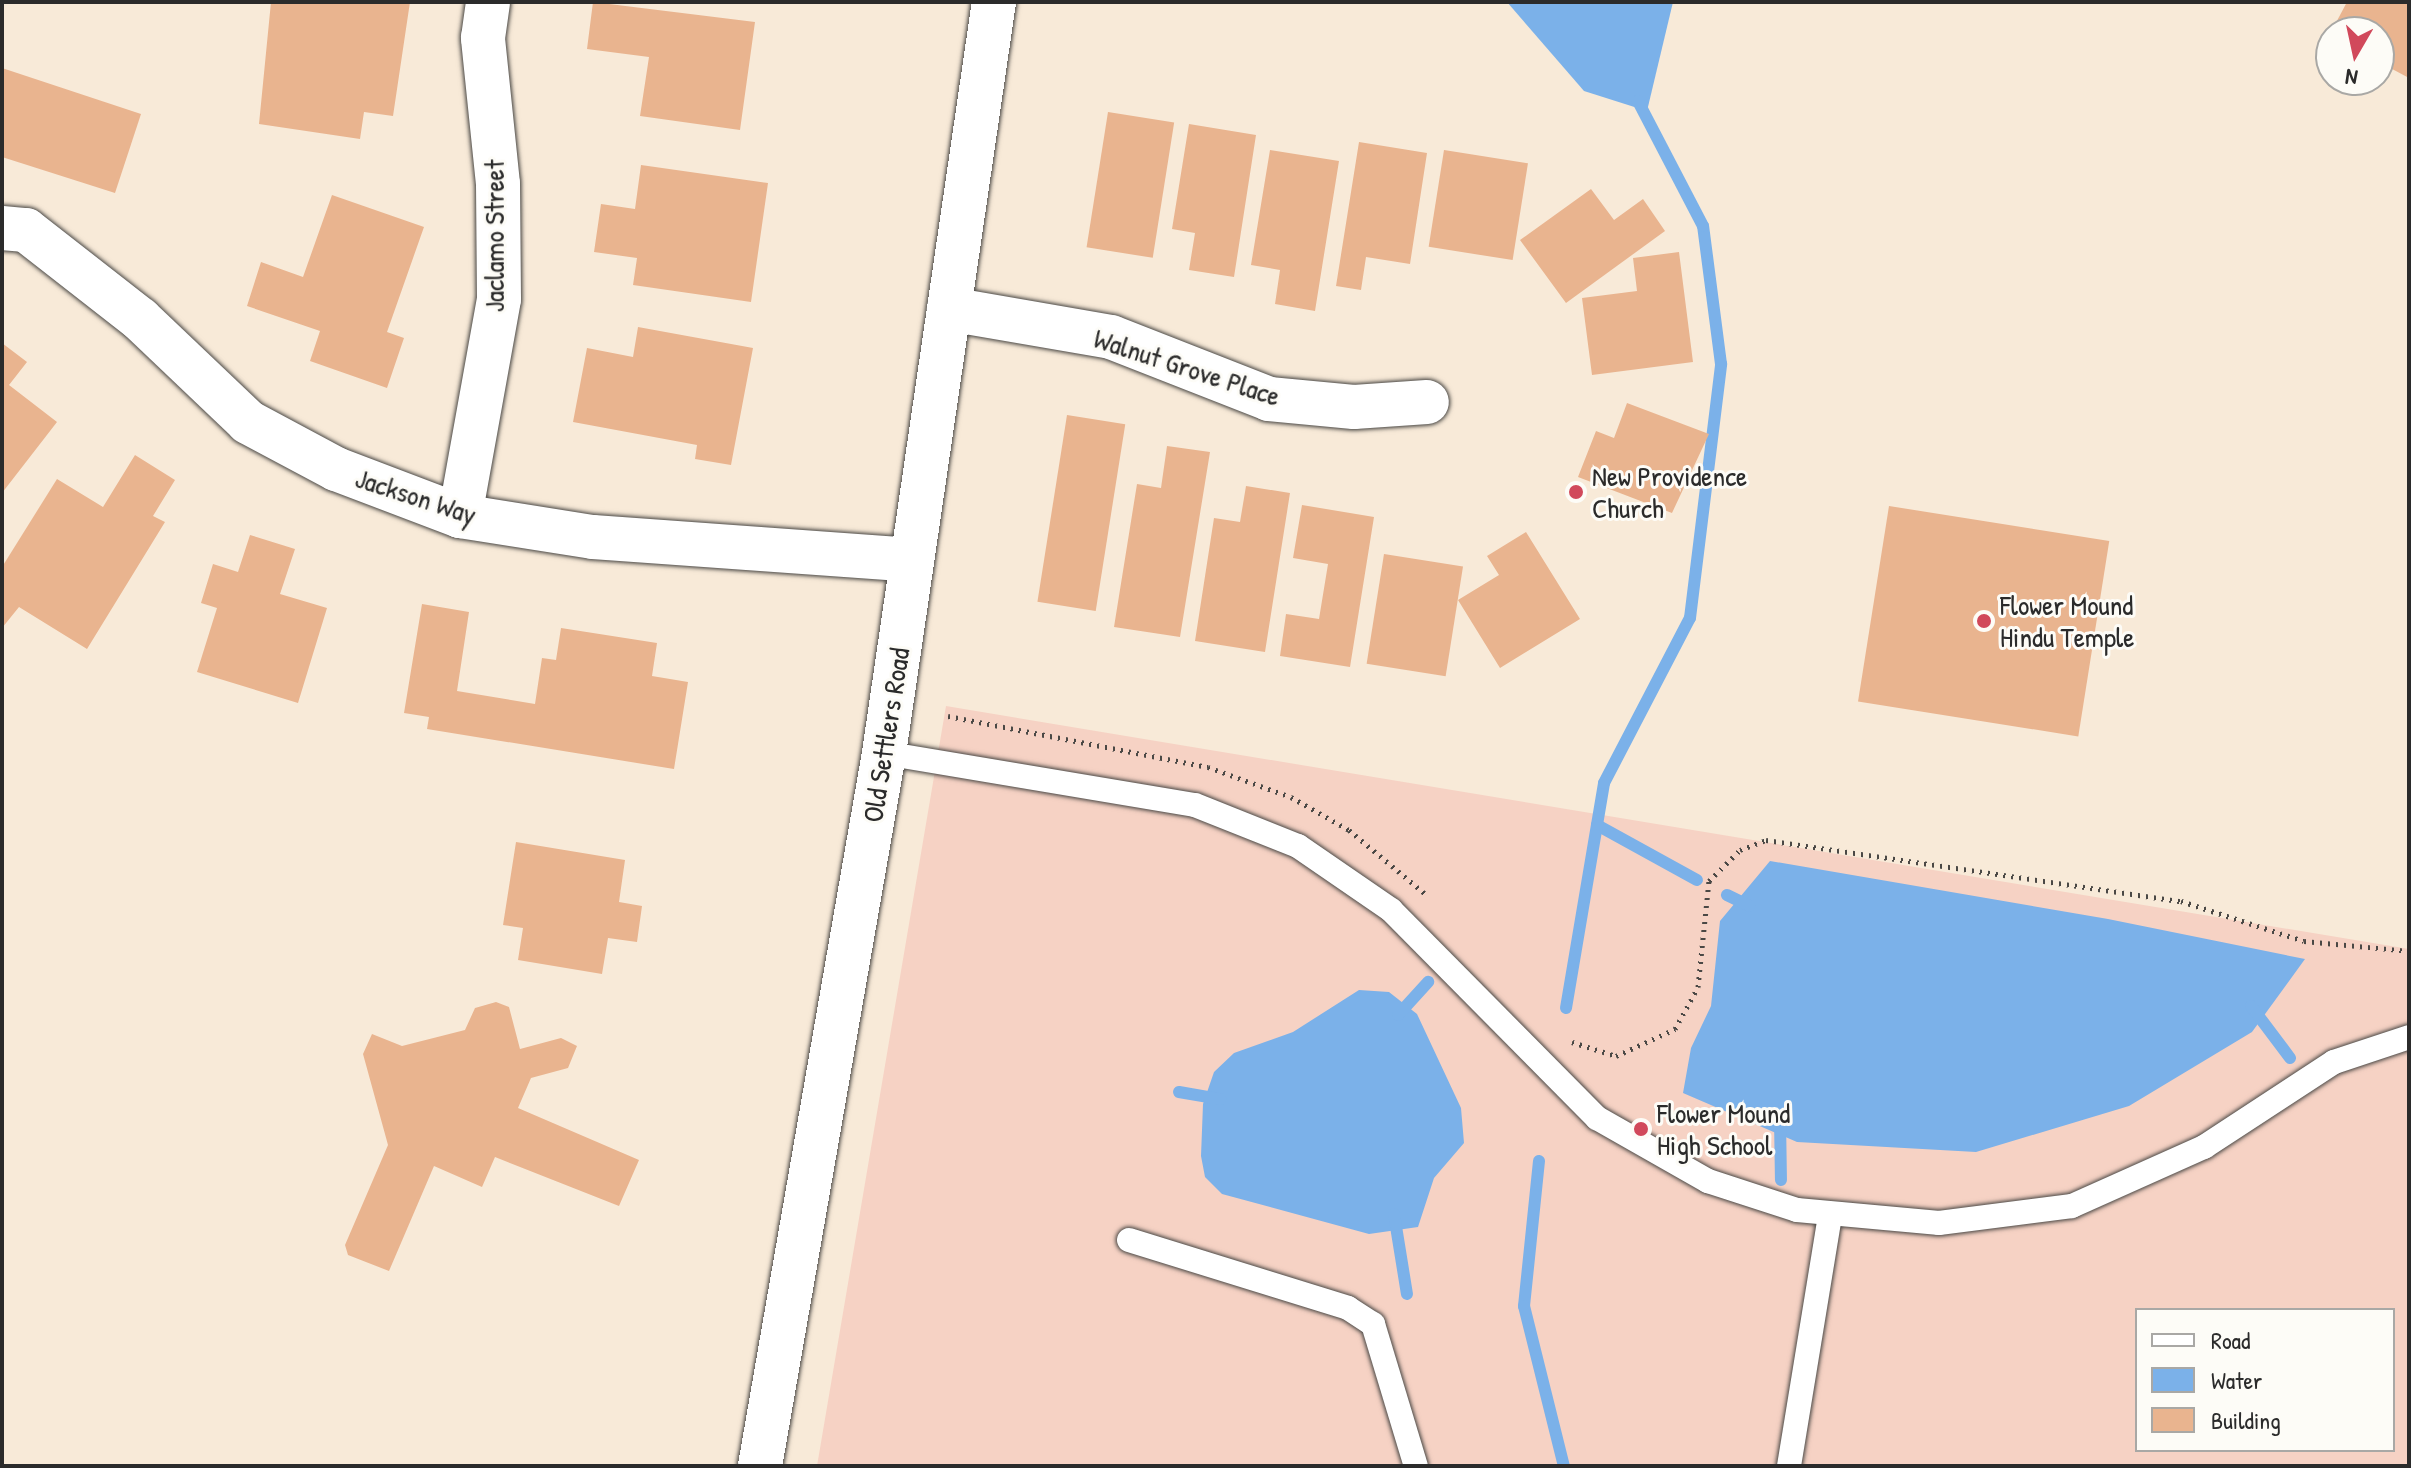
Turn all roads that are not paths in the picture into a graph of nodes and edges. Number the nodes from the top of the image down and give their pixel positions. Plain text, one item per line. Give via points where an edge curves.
1 (488, 2) edge
2 (994, 2) edge
3 (2, 228) edge
4 (949, 309) junction
5 (1427, 402) dead end
6 (460, 516) junction
7 (912, 560) junction
8 (884, 753) junction
9 (2409, 1037) edge
10 (1830, 1215) junction
11 (1129, 1240) dead end
12 (760, 1466) edge
13 (1416, 1466) edge
14 (1789, 1466) edge

1 - 6 street, Jaclamo Street via 483,38 498,184 499,299
2 - 4 street, Old Settlers Road
3 - 6 street, Jackson Way via 26,230 140,319 248,422 336,469
4 - 5 street, Walnut Grove Place via 1111,337 1269,399 1354,407
4 - 7 street, Old Settlers Road
6 - 7 street, Jackson Way via 593,537
7 - 8 street, Old Settlers Road
8 - 10 lane via 1195,805 1298,846 1391,910 1597,1118 1708,1181
8 - 12 street, Old Settlers Road
9 - 10 lane via 2334,1062 2204,1147 2072,1206 1965,1222
10 - 14 lane
11 - 13 lane via 1348,1308 1373,1324

